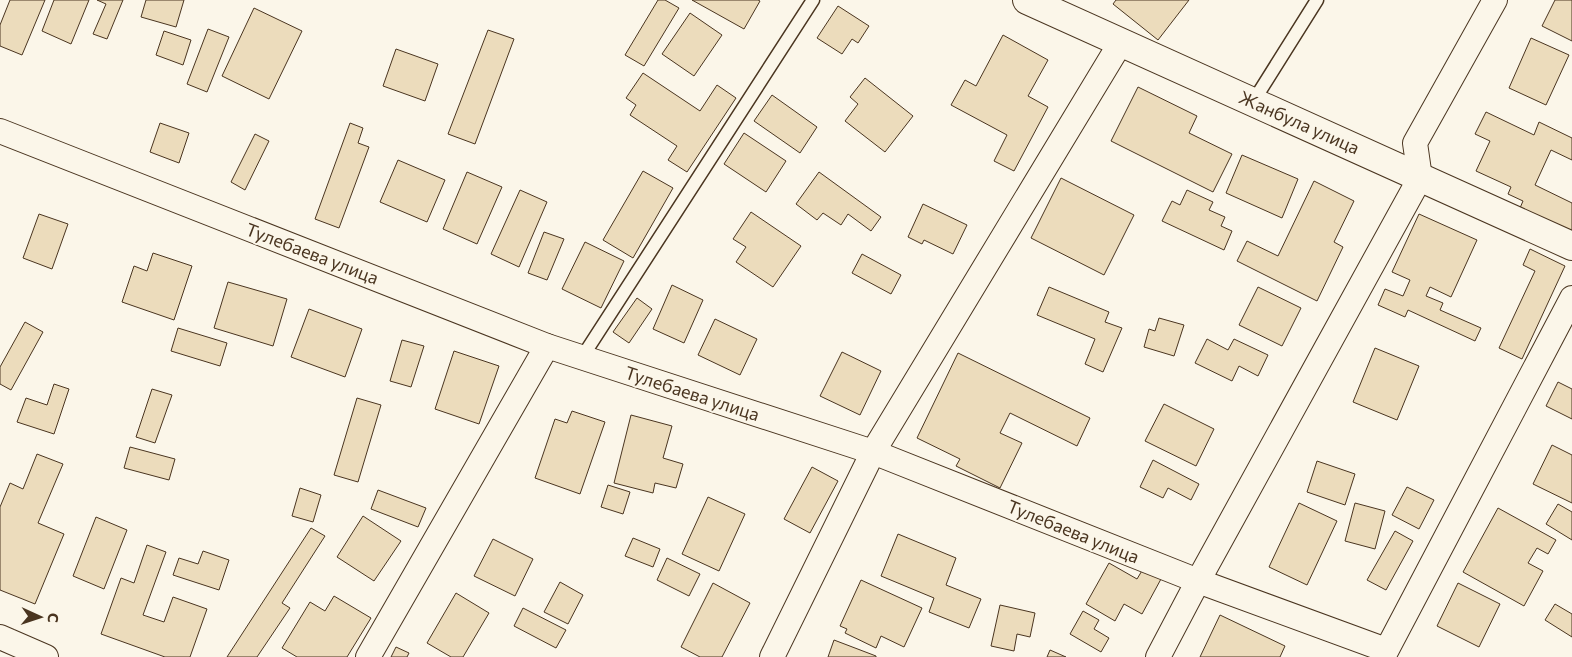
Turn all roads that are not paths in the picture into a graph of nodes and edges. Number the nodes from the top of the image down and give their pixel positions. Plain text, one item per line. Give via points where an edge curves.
1 (813, 0) edge
2 (1027, 0) edge
3 (1317, 0) edge
4 (1495, 0) edge
5 (1121, 42) junction
6 (1253, 102) junction
7 (0, 131) edge
8 (1420, 178) junction
9 (1572, 246) edge
10 (1572, 298) edge
11 (547, 346) junction
12 (581, 359) junction
13 (872, 452) junction
14 (1198, 581) junction
15 (0, 637) edge
16 (1385, 654) edge
17 (46, 657) edge
18 (368, 657) edge
19 (772, 657) edge
20 (1158, 657) edge

1 - 12 lane
2 - 5 street, Жанбула улица
3 - 6 lane
4 - 8 street via 1415,143
5 - 6 street, Жанбула улица
5 - 13 street
6 - 8 street, Жанбула улица
7 - 11 street, Тулебаева улица
8 - 9 street, Жанбула улица
8 - 14 street
10 - 16 street
11 - 12 street, Тулебаева улица
11 - 18 street
12 - 13 street, Тулебаева улица
13 - 14 street, Тулебаева улица
13 - 19 street
14 - 16 street, Тулебаева улица
14 - 20 street
15 - 17 street

